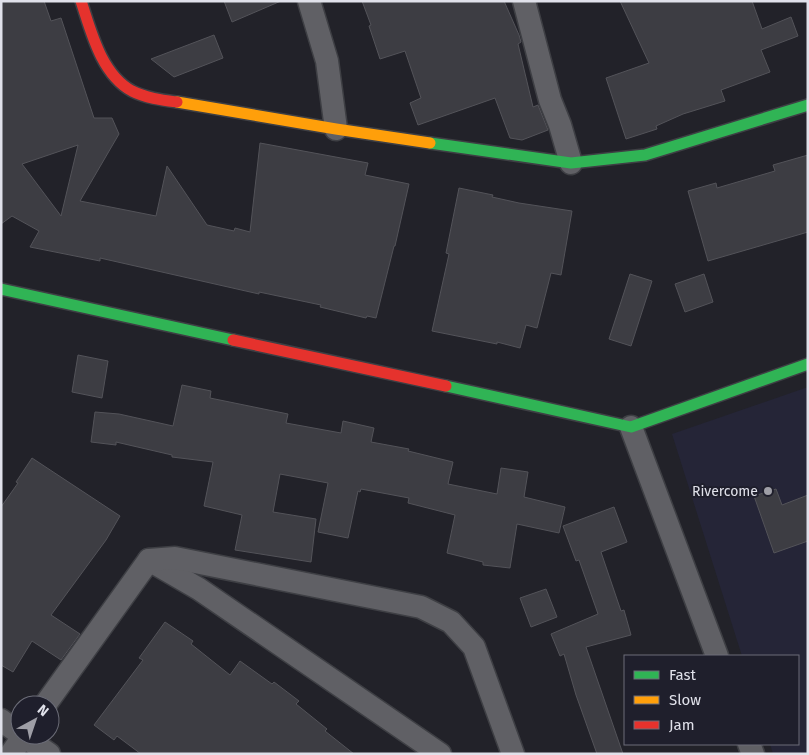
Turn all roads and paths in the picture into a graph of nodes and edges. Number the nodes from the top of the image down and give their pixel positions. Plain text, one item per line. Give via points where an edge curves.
1 (80, 1) edge
2 (309, 1) edge
3 (524, 1) edge
4 (808, 105) edge
5 (336, 129) junction
6 (571, 162) junction
7 (1, 289) edge
8 (808, 364) edge
9 (631, 427) junction
10 (149, 560) junction
11 (716, 655) edge
12 (52, 695) edge
13 (1, 720) edge
14 (10, 729) edge
15 (32, 745) edge
16 (49, 754) edge
17 (440, 754) edge
18 (514, 754) edge

1 - 5 street via 109,70 129,89 153,98
2 - 5 street via 327,60
3 - 6 street via 550,100
4 - 6 street via 645,155
5 - 6 street
7 - 9 street
8 - 9 street
9 - 11 street
10 - 12 street
10 - 17 street via 198,589
10 - 18 street via 175,558 421,607 443,618 474,647
13 - 14 street
15 - 16 street

